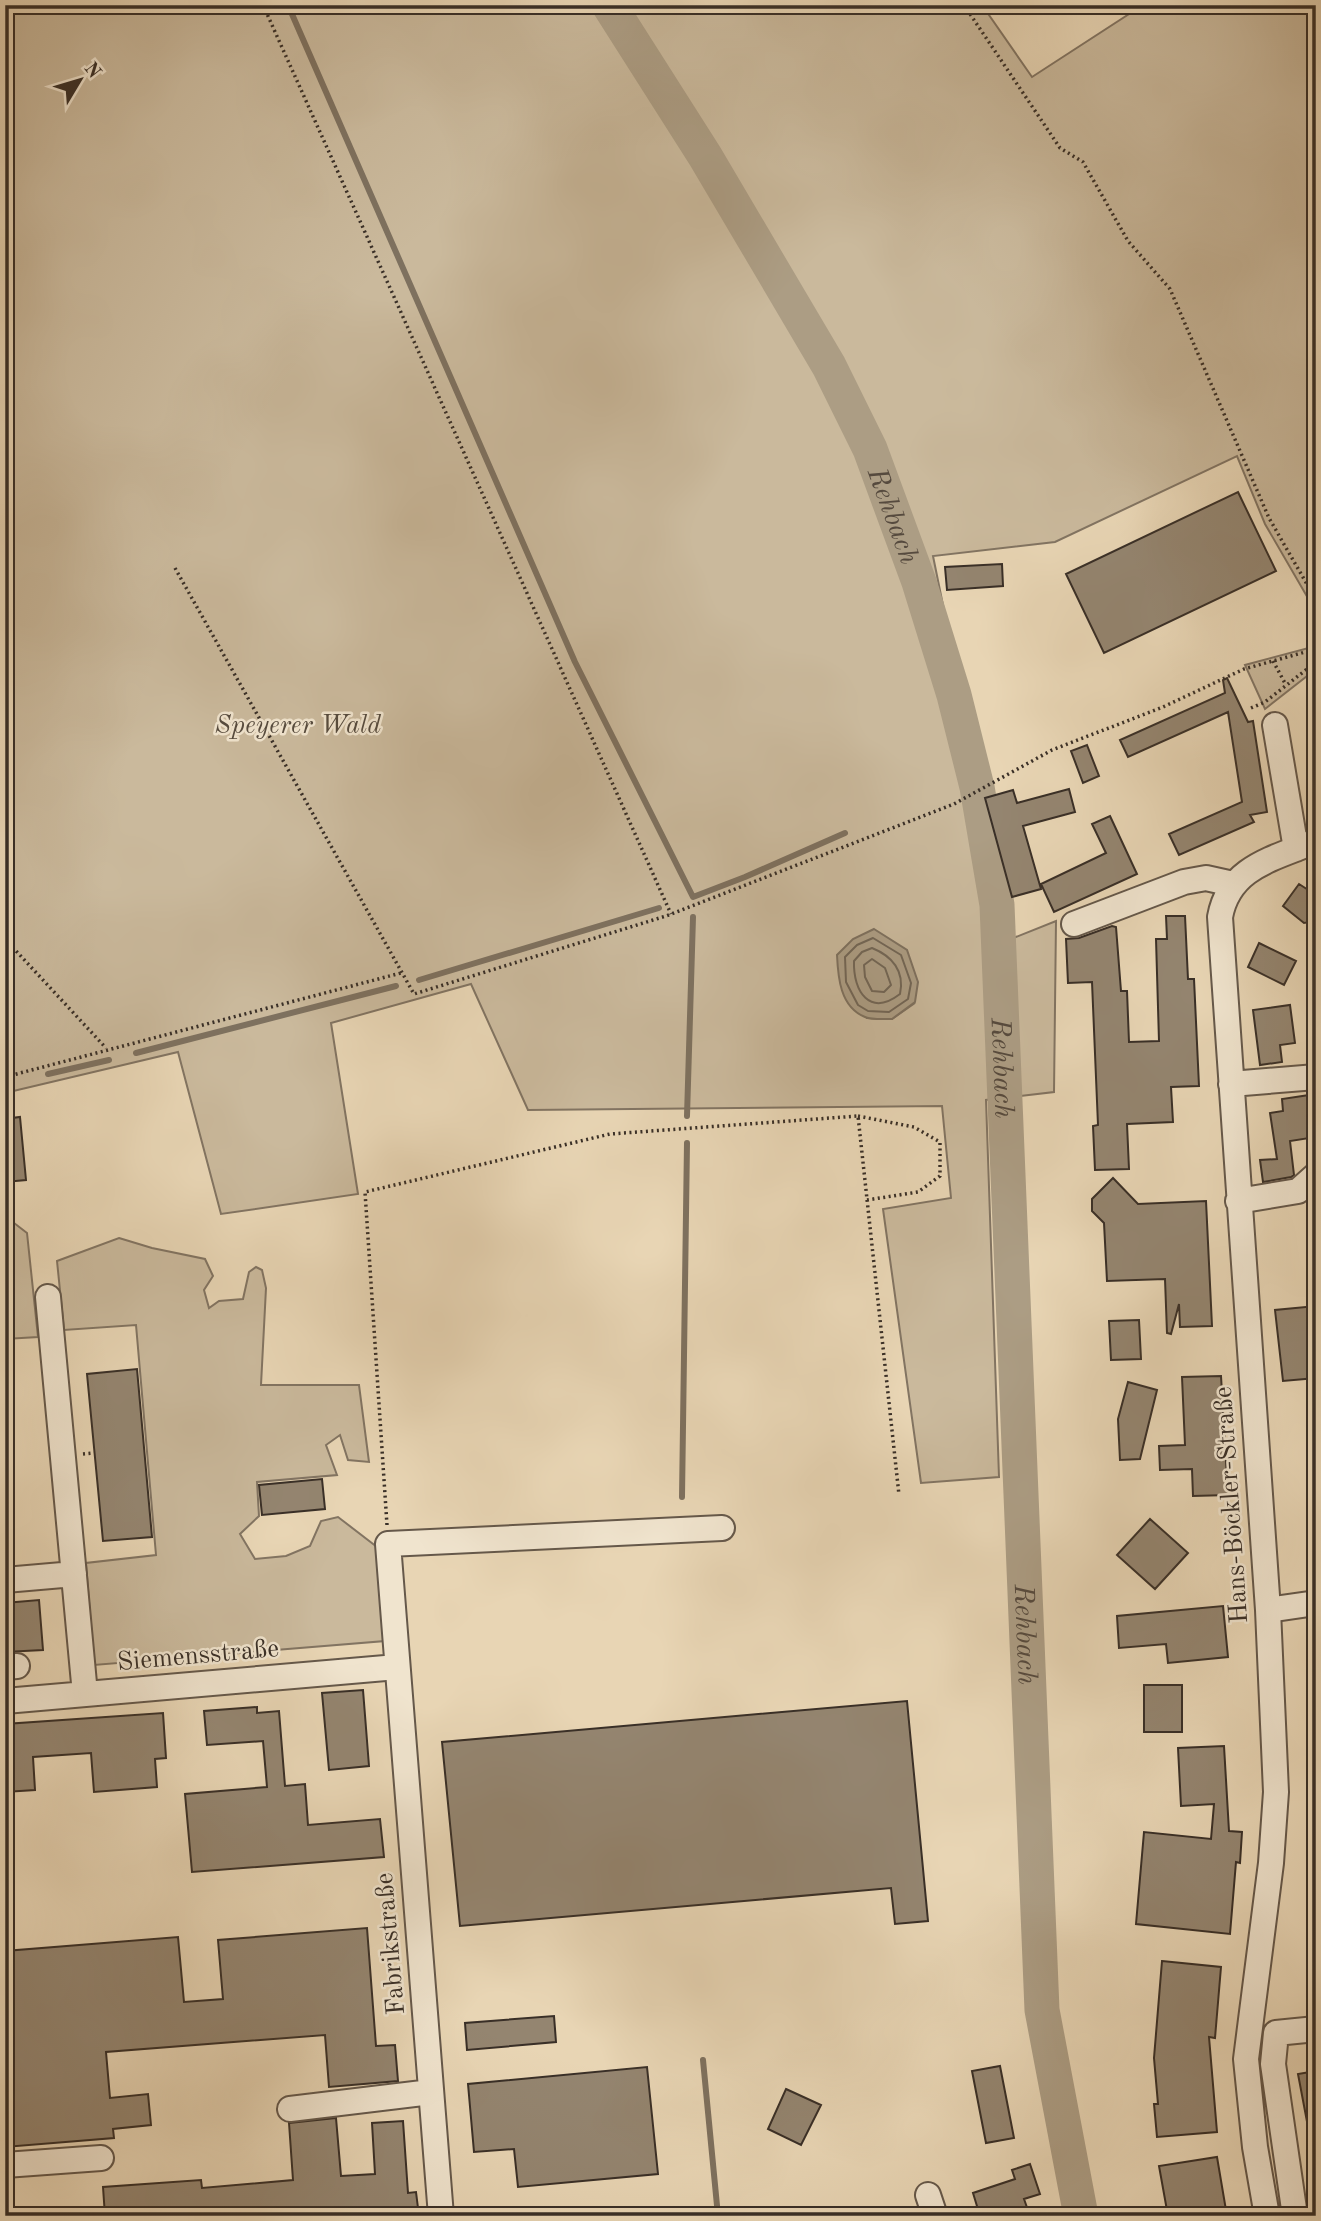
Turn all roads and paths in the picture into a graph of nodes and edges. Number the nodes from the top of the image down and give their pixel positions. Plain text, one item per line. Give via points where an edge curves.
1 (263, 5) edge
2 (964, 5) edge
3 (175, 568) dead end
4 (1316, 600) edge
5 (1316, 649) edge
6 (1273, 661) junction
7 (1316, 662) edge
8 (1286, 685) junction
9 (1251, 708) dead end
10 (1275, 725) dead end
11 (1306, 845) edge
12 (1233, 884) junction
13 (671, 914) junction
14 (1074, 924) dead end
15 (5, 939) edge
16 (401, 973) junction
17 (107, 1049) junction
18 (5, 1077) edge
19 (1316, 1077) edge
20 (1231, 1084) junction
21 (858, 1116) junction
22 (1316, 1175) edge
23 (867, 1200) junction
24 (1238, 1201) junction
25 (48, 1297) dead end
26 (899, 1494) dead end
27 (722, 1528) dead end
28 (388, 1544) junction
29 (74, 1574) junction
30 (5, 1580) edge
31 (1316, 1603) edge
32 (1268, 1610) junction
33 (397, 1667) junction
34 (86, 1694) junction
35 (5, 1701) edge
36 (1250, 2026) junction
37 (1316, 2029) edge
38 (1276, 2033) junction
39 (431, 2092) junction
40 (290, 2109) dead end
41 (101, 2158) dead end
42 (5, 2165) edge
43 (442, 2216) edge
44 (1267, 2216) edge
45 (1295, 2216) edge

1 - 13 path
2 - 4 path via 1060,148 1083,162 1128,241 1170,289 1269,518
3 - 16 path
5 - 6 path
6 - 8 path
6 - 13 path via 1052,750 974,794
7 - 8 path
8 - 9 path
10 - 11 street
11 - 12 street via 1247,871
12 - 14 street via 1206,878 1184,882
12 - 20 street, Hans-Böckler-Straße via 1220,918
13 - 16 path via 414,995
15 - 17 path
16 - 17 path
17 - 18 path
19 - 20 street
20 - 24 street, Hans-Böckler-Straße
21 - 23 path
21 - 23 path via 914,1127 940,1142 940,1176 918,1192
21 - 28 path via 610,1134 365,1192
22 - 24 street via 1298,1191
23 - 26 path
24 - 32 street, Hans-Böckler-Straße
25 - 29 street
27 - 28 street
28 - 33 street, Fabrikstraße
29 - 30 street
29 - 34 street
31 - 32 street
32 - 36 street, Hans-Böckler-Straße via 1276,1791
33 - 34 street, Siemensstraße
33 - 39 street, Fabrikstraße
34 - 35 street, Siemensstraße
36 - 38 street
36 - 44 street, Hans-Böckler-Straße via 1246,2059
37 - 38 street
38 - 45 street via 1273,2064
39 - 40 street
39 - 43 street, Fabrikstraße
41 - 42 street

